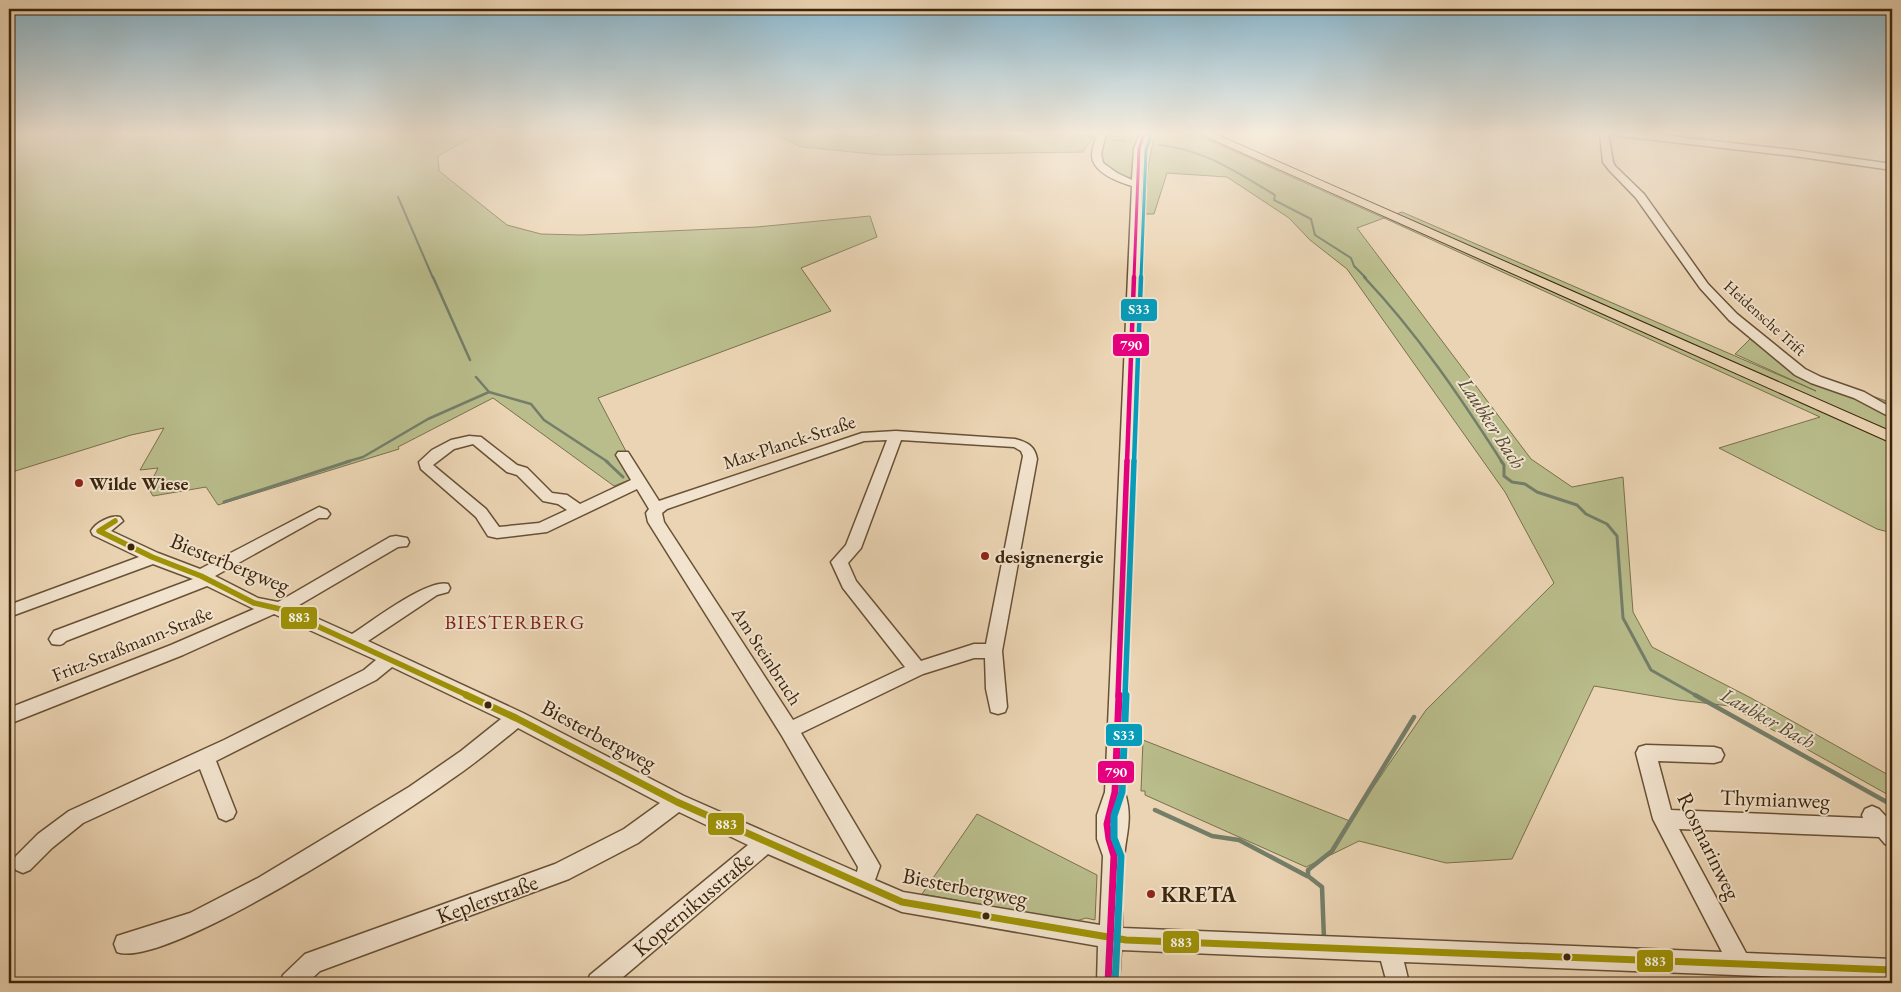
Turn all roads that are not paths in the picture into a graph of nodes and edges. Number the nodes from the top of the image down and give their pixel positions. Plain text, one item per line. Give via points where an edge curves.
1 (1123, 179) edge
2 (1137, 179) edge
3 (1308, 179) edge
4 (1623, 179) edge
5 (1137, 184) junction
6 (1892, 414) edge
7 (896, 435) junction
8 (1892, 438) edge
9 (623, 455) dead end
10 (640, 482) junction
11 (657, 509) junction
12 (579, 511) junction
13 (322, 514) dead end
14 (115, 521) dead end
15 (402, 542) dead end
16 (152, 557) junction
17 (204, 578) junction
18 (442, 588) dead end
19 (275, 608) junction
20 (9, 611) edge
21 (58, 639) dead end
22 (354, 642) junction
23 (993, 651) junction
24 (390, 659) junction
25 (917, 670) junction
26 (998, 707) dead end
27 (9, 716) edge
28 (516, 718) junction
29 (789, 730) junction
30 (1714, 756) dead end
31 (205, 757) junction
32 (677, 802) junction
33 (226, 812) dead end
34 (1663, 819) junction
35 (1883, 827) edge
36 (766, 843) junction
37 (23, 863) dead end
38 (863, 885) junction
39 (1111, 938) junction
40 (125, 944) dead end
41 (1389, 949) junction
42 (1740, 964) junction
43 (1892, 970) edge
44 (291, 983) edge
45 (598, 983) edge
46 (1108, 983) edge
47 (1398, 983) edge

1 - 5 street
2 - 5 street
3 - 8 main road
4 - 6 street, Heidensche Trift via 1640,196 1704,286 1733,317 1800,372 1859,395
5 - 39 street via 1115,794 1120,809 1119,838 1114,856
7 - 11 street, Max-Planck-Straße via 862,437
7 - 23 street, Max-Planck-Straße via 1015,443 1030,453
7 - 25 street via 853,548 839,562 849,584
9 - 10 street, Am Steinbruch
10 - 11 street, Am Steinbruch
10 - 12 street
11 - 29 street, Am Steinbruch via 654,513 656,522
12 - 12 street via 542,528 497,533 481,513 426,466 426,462 458,441 476,440 512,469 522,471 548,498 562,499
13 - 17 street via 319,512
14 - 16 street, Biesterbergweg via 99,531
15 - 19 street, Fritz-Straßmann-Straße via 396,541
16 - 17 street, Biesterbergweg
16 - 20 street
17 - 19 street, Biesterbergweg via 254,603
17 - 21 street via 193,586
18 - 22 street via 431,591
19 - 22 street, Biesterbergweg
19 - 27 street, Fritz-Straßmann-Straße
22 - 24 street, Biesterbergweg
23 - 25 street via 974,651
23 - 26 street
24 - 28 street, Biesterbergweg
24 - 31 street via 370,675
25 - 29 street
28 - 32 street, Biesterbergweg
28 - 40 street via 444,776 264,886 189,925
29 - 38 street, Am Steinbruch via 869,866
30 - 34 street, Rosmarinweg via 1646,753
31 - 33 street
31 - 37 street via 76,817
32 - 36 street, Biesterbergweg
32 - 44 street, Keplerstraße via 632,836 561,872 312,962
34 - 35 street, Thymianweg
34 - 42 street, Rosmarinweg
36 - 38 street, Biesterbergweg
36 - 45 street, Kopernikusstraße
38 - 39 street, Biesterbergweg via 902,902
39 - 41 street, Biesterbergweg
39 - 46 street
41 - 42 street, Biesterbergweg
41 - 47 street
42 - 43 street, Biesterbergweg

